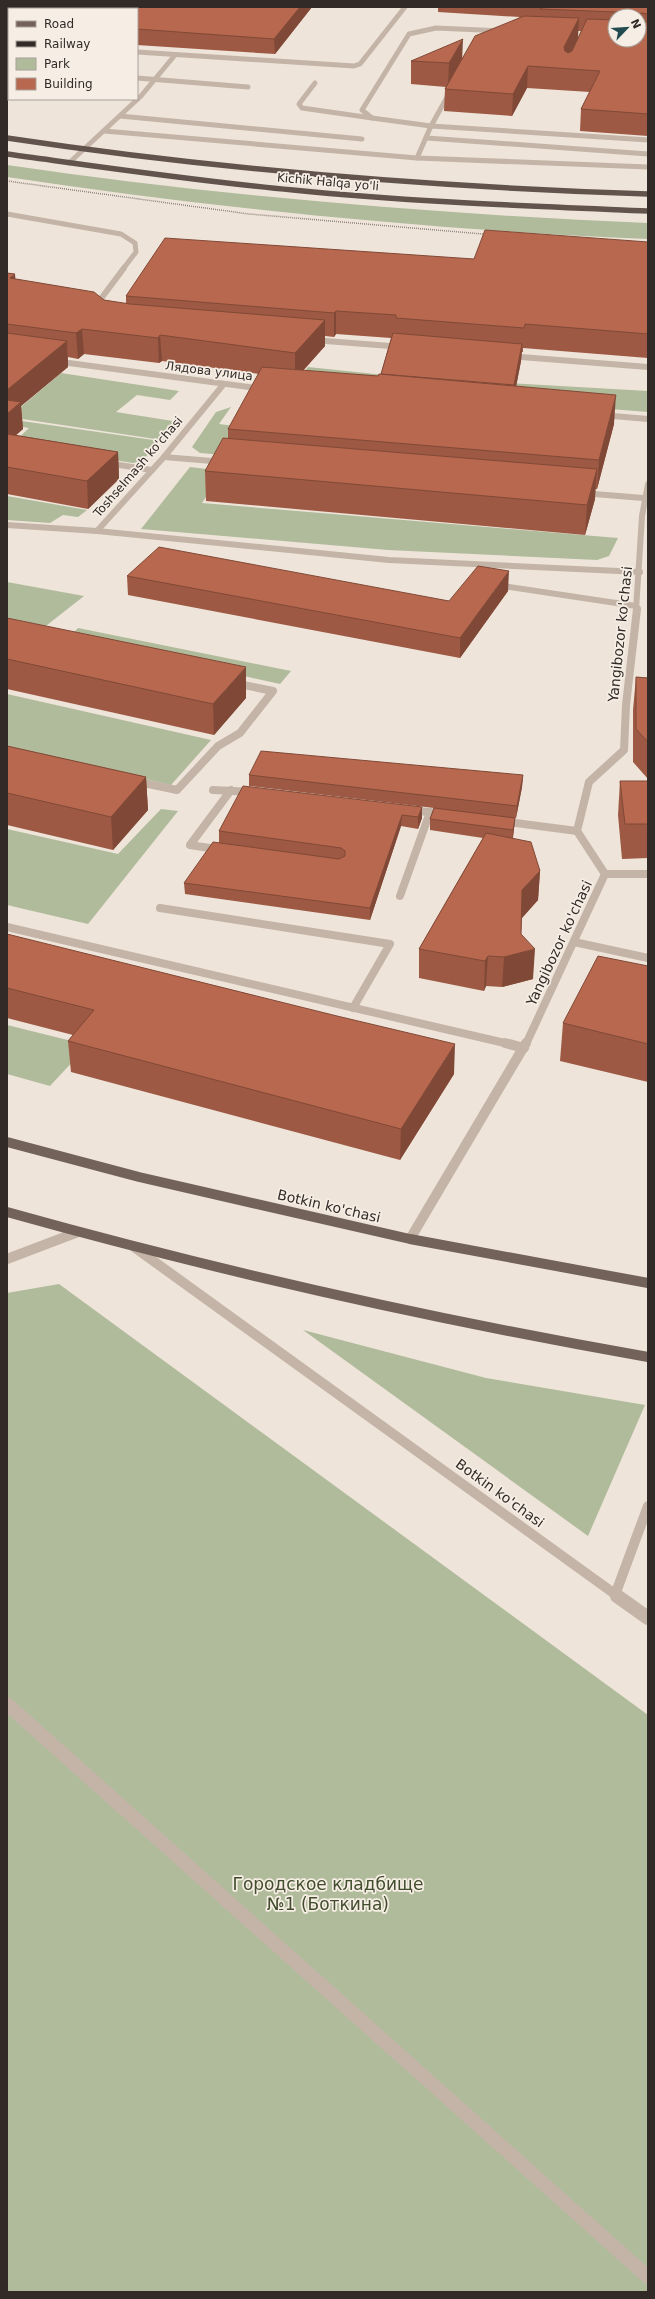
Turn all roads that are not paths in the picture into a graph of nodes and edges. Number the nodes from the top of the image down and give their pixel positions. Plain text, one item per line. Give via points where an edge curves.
1 (405, 7) edge
2 (485, 30) junction
3 (508, 31) edge
4 (481, 36) edge
5 (138, 52) edge
6 (175, 55) junction
7 (138, 78) edge
8 (156, 79) junction
9 (315, 83) dead end
10 (454, 85) edge
11 (248, 87) dead end
12 (138, 98) edge
13 (136, 100) edge
14 (120, 116) junction
15 (372, 118) junction
16 (431, 126) junction
17 (104, 131) junction
18 (318, 135) junction
19 (7, 138) edge
20 (427, 138) junction
21 (362, 139) dead end
22 (648, 140) edge
23 (85, 150) junction
24 (307, 150) junction
25 (7, 154) edge
26 (648, 154) edge
27 (417, 158) junction
28 (69, 163) junction
29 (648, 167) edge
30 (648, 194) edge
31 (648, 211) edge
32 (7, 214) edge
33 (98, 313) edge
34 (307, 340) edge
35 (410, 348) edge
36 (497, 355) edge
37 (44, 359) edge
38 (648, 367) edge
39 (223, 385) junction
40 (268, 389) edge
41 (593, 414) edge
42 (648, 419) edge
43 (164, 457) junction
44 (97, 462) edge
45 (235, 463) edge
46 (152, 470) junction
47 (648, 484) edge
48 (573, 492) edge
49 (644, 498) junction
50 (7, 525) edge
51 (97, 531) junction
52 (640, 572) junction
53 (488, 584) edge
54 (636, 606) junction
55 (227, 682) edge
56 (123, 779) edge
57 (213, 790) dead end
58 (231, 790) junction
59 (262, 793) edge
60 (400, 808) edge
61 (430, 812) junction
62 (453, 815) edge
63 (492, 820) edge
64 (576, 831) junction
65 (229, 850) edge
66 (605, 874) junction
67 (648, 874) edge
68 (400, 896) dead end
69 (160, 908) dead end
70 (7, 927) edge
71 (574, 942) junction
72 (648, 958) edge
73 (353, 1008) junction
74 (524, 1048) junction
75 (7, 1142) edge
76 (7, 1212) edge
77 (78, 1232) junction
78 (410, 1239) junction
79 (134, 1247) junction
80 (7, 1259) edge
81 (648, 1283) edge
82 (648, 1357) edge
83 (648, 1506) edge
84 (615, 1594) junction
85 (648, 1618) edge
86 (7, 1704) edge
87 (648, 2277) edge

1 - 6 street via 360,64 354,66
2 - 3 street
2 - 4 street
2 - 15 street via 436,28 409,34 362,110
5 - 6 street
6 - 8 street
7 - 8 street
8 - 11 street
8 - 12 street
9 - 15 street via 299,104 302,108
10 - 16 street
13 - 14 street
14 - 17 street
14 - 18 street
15 - 16 street
16 - 20 street
16 - 22 street
17 - 23 street
17 - 24 street
18 - 21 street
18 - 24 street
19 - 23 highway, Kichik Halqa yo'li
20 - 26 street
20 - 27 street
23 - 28 street
23 - 30 highway, Kichik Halqa yo'li via 361,179
24 - 27 street
25 - 28 highway, Kichik Halqa yo'li
27 - 29 street
28 - 31 highway, Kichik Halqa yo'li via 330,194 430,202
32 - 33 street via 121,234 135,243 136,252 93,309
34 - 35 street
36 - 38 street
37 - 39 street, Лядова улица
39 - 40 street, Лядова улица
39 - 43 street, Toshselmash ko'chasi
41 - 42 street
43 - 45 street
43 - 46 street, Toshselmash ko'chasi
44 - 46 street
46 - 51 street, Toshselmash ko'chasi
47 - 49 street, Yangibozor ko'chasi
48 - 49 street
49 - 52 street, Yangibozor ko'chasi
50 - 51 street, Toshselmash ko'chasi
51 - 52 street via 389,560
52 - 54 street, Yangibozor ko'chasi
53 - 54 street
54 - 64 street, Yangibozor ko'chasi via 624,717 624,750 589,782
55 - 56 street via 272,691 240,732 218,746 177,790
57 - 58 street
58 - 59 street
58 - 65 street via 190,845
60 - 61 street
61 - 62 street
61 - 68 street
63 - 64 street
64 - 66 street, Yangibozor ko'chasi
66 - 67 street
66 - 71 street, Yangibozor ko'chasi
69 - 73 street via 390,944
70 - 73 street
71 - 72 street
71 - 74 street, Yangibozor ko'chasi
73 - 74 street
74 - 78 street, Yangibozor ko'chasi
75 - 78 main road, Botkin ko'chasi via 139,1177
76 - 77 main road, Botkin ko'chasi
77 - 79 main road, Botkin ko'chasi
77 - 80 street
78 - 81 main road, Botkin ko'chasi
79 - 82 main road, Botkin ko'chasi via 425,1316
79 - 84 street, Botkin ko'chasi
83 - 84 street
84 - 85 street, Botkin ko'chasi
86 - 87 street

